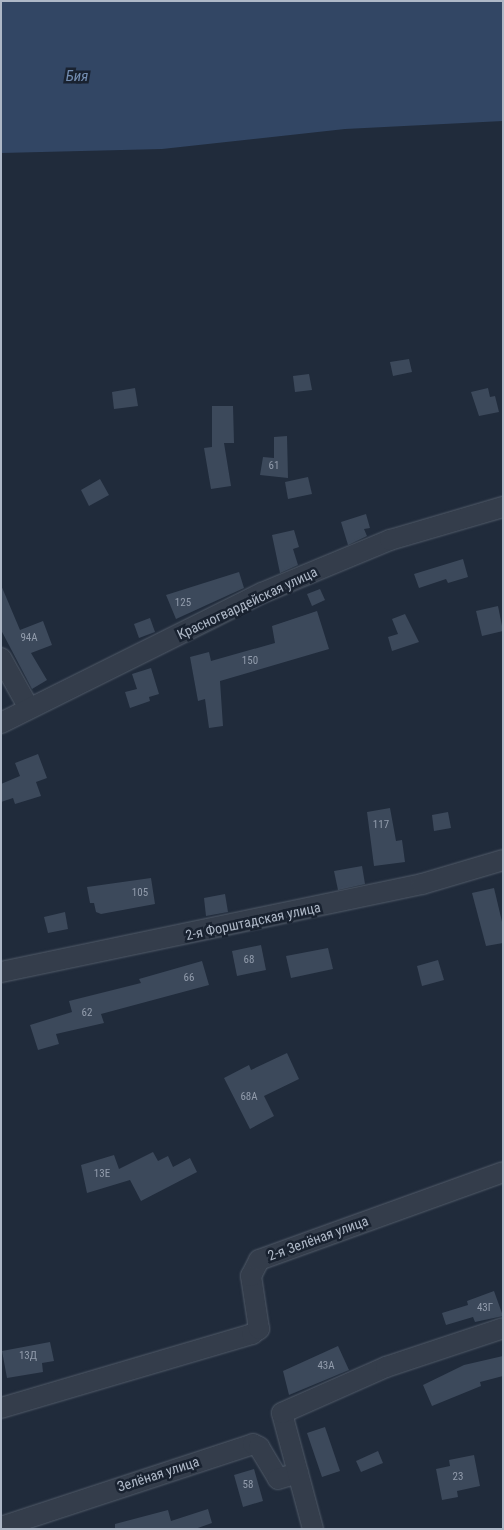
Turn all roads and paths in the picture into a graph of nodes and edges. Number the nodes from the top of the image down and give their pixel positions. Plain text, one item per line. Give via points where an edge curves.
1 (503, 507) edge
2 (1, 658) edge
3 (29, 708) junction
4 (1, 723) edge
5 (503, 860) edge
6 (1, 972) edge
7 (503, 1172) edge
8 (503, 1328) edge
9 (1, 1408) edge
10 (298, 1473) junction
11 (1, 1527) edge
12 (313, 1529) edge

1 - 3 street, Красногвардейская улица via 390,540 262,593
2 - 3 street
3 - 4 street, Красногвардейская улица
5 - 6 street, 2-я Форштадская улица via 422,884
7 - 9 street, 2-я Зелёная улица via 259,1260 251,1276 259,1329 252,1334
8 - 10 street via 386,1367 282,1412
10 - 11 street, Зелёная улица via 278,1479 259,1447 253,1444
10 - 12 street

